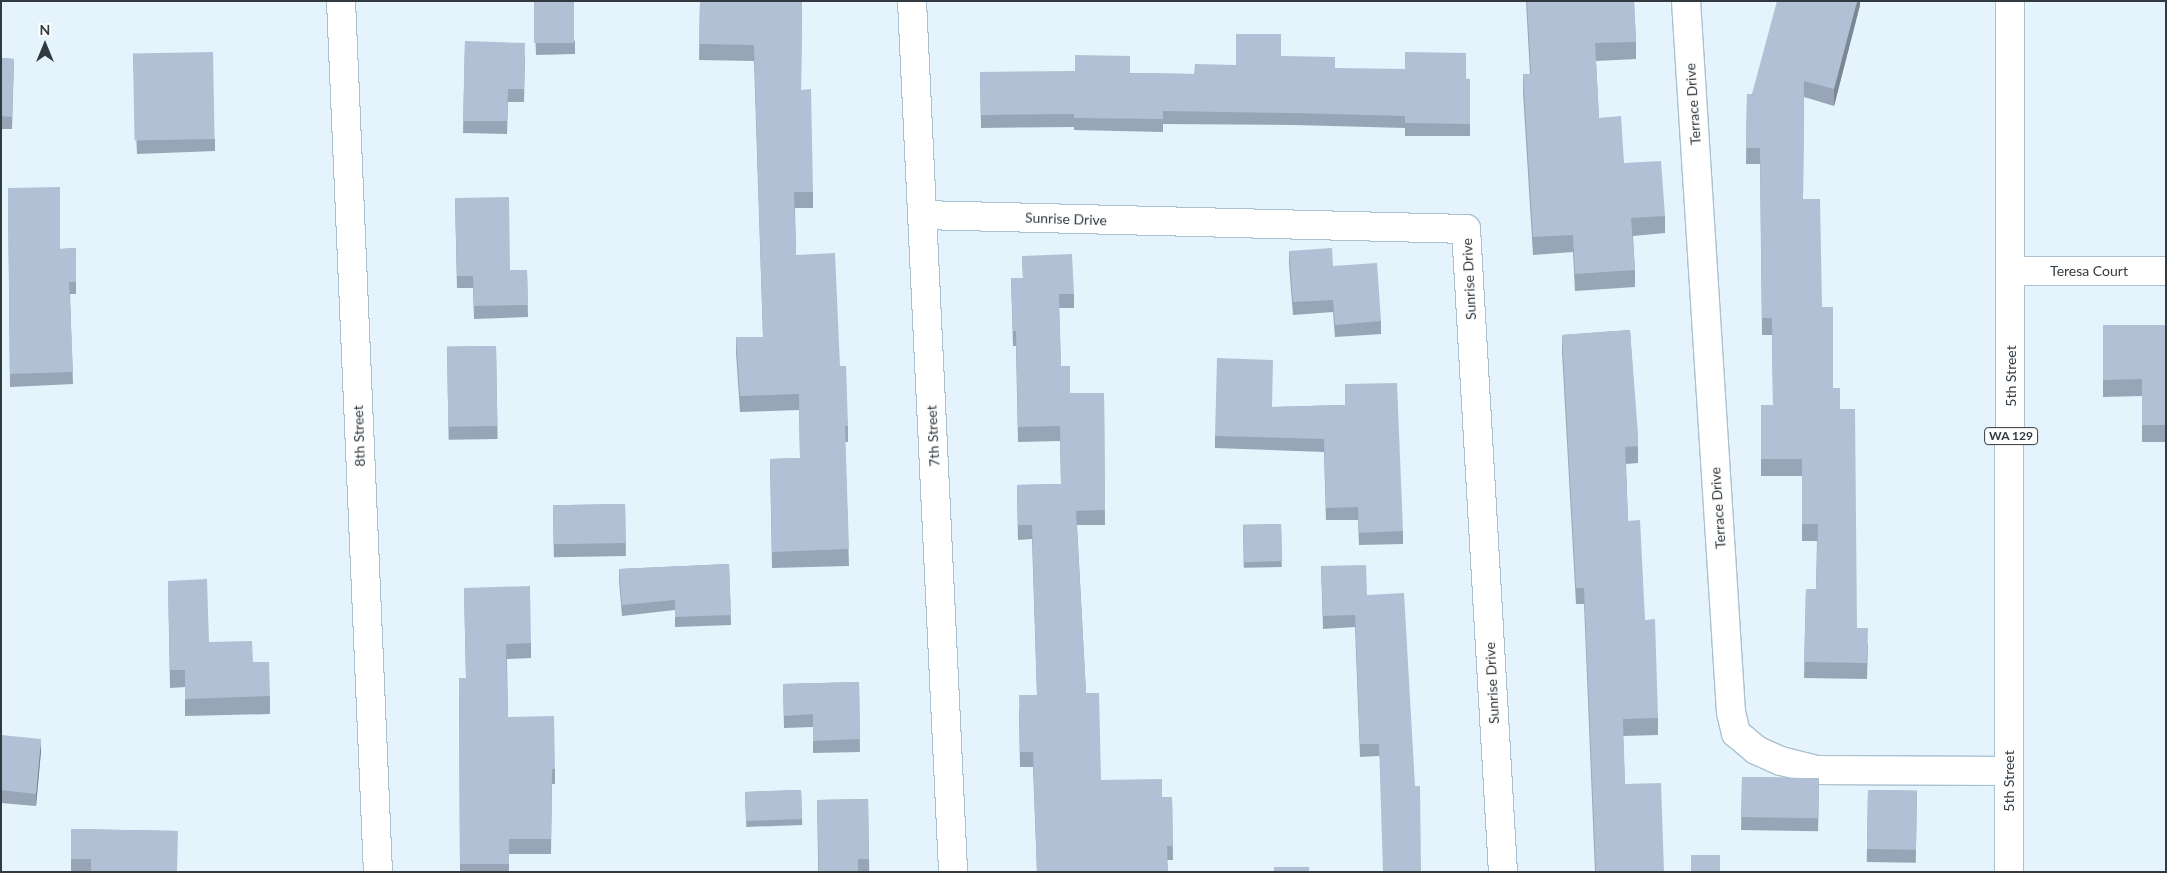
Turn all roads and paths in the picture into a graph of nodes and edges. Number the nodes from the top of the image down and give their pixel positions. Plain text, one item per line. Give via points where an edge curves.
1 (341, 1) edge
2 (912, 1) edge
3 (1686, 1) edge
4 (2010, 1) edge
5 (922, 215) junction
6 (2012, 271) junction
7 (2166, 271) edge
8 (2009, 771) junction
9 (378, 872) edge
10 (953, 872) edge
11 (1503, 872) edge
12 (2009, 872) edge

1 - 9 street, 8th Street
2 - 5 street, 7th Street
3 - 8 street, Terrace Drive via 1731,712 1736,733 1764,754 1816,770
4 - 6 street, 5th Street / WA 129
5 - 10 street, 7th Street
5 - 11 street, Sunrise Drive via 1466,229
6 - 7 street, Teresa Court
6 - 8 street, 5th Street / WA 129
8 - 12 street, 5th Street / WA 129

